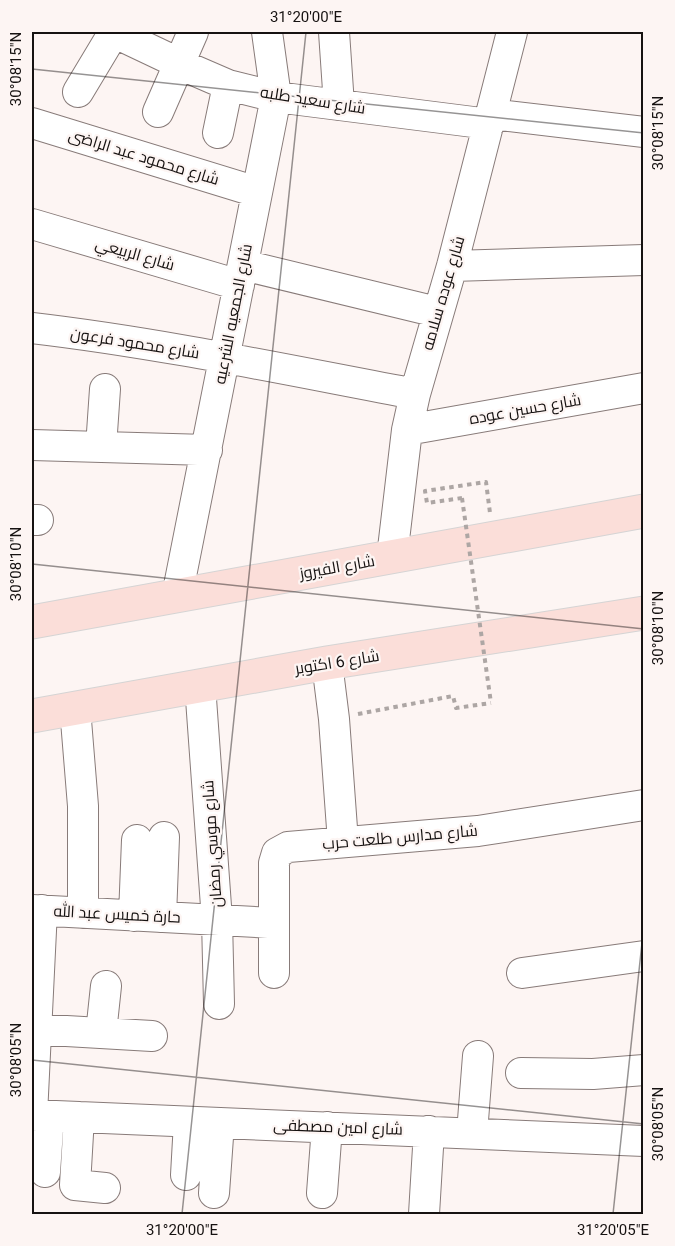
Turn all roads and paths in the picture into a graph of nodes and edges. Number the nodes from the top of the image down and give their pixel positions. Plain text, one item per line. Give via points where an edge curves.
1 (114, 32) edge
2 (192, 32) edge
3 (267, 32) edge
4 (334, 32) edge
5 (512, 32) edge
6 (178, 63) junction
7 (228, 84) junction
8 (78, 92) dead end
9 (276, 97) junction
10 (339, 105) junction
11 (158, 112) dead end
12 (490, 119) junction
13 (32, 123) edge
14 (644, 132) edge
15 (218, 134) dead end
16 (257, 192) junction
17 (32, 224) edge
18 (644, 260) edge
19 (452, 266) junction
20 (241, 275) junction
21 (437, 312) junction
22 (32, 328) edge
23 (225, 359) junction
24 (644, 388) edge
25 (105, 389) dead end
26 (415, 394) junction
27 (407, 430) junction
28 (32, 445) edge
29 (101, 447) junction
30 (207, 450) junction
31 (644, 511) edge
32 (490, 515) dead end
33 (392, 557) junction
34 (177, 596) junction
35 (644, 613) edge
36 (32, 622) edge
37 (327, 663) junction
38 (200, 685) junction
39 (75, 708) junction
40 (32, 716) edge
41 (334, 719) junction
42 (644, 806) edge
43 (150, 838) dead end
44 (343, 842) junction
45 (37, 910) edge
46 (83, 913) junction
47 (148, 916) junction
48 (217, 920) junction
49 (273, 923) junction
50 (644, 956) edge
51 (274, 973) dead end
52 (522, 973) dead end
53 (106, 986) dead end
54 (219, 1004) dead end
55 (34, 1029) edge
56 (101, 1033) junction
57 (152, 1036) dead end
58 (478, 1056) dead end
59 (644, 1070) edge
60 (521, 1072) dead end
61 (37, 1115) edge
62 (79, 1117) junction
63 (189, 1122) junction
64 (219, 1123) junction
65 (327, 1127) junction
66 (429, 1131) junction
67 (472, 1133) junction
68 (644, 1141) edge
69 (45, 1172) dead end
70 (186, 1175) dead end
71 (105, 1188) dead end
72 (214, 1193) dead end
73 (322, 1193) dead end
74 (424, 1215) edge

1 - 6 street, شارع سعيد طلبه
1 - 8 street
2 - 6 street
3 - 9 street, شارع الجمعيه الشرعيه
4 - 10 street
5 - 12 street, شارع عوده سلامه
6 - 7 street, شارع سعيد طلبه
6 - 11 street
7 - 9 street, شارع سعيد طلبه
7 - 15 street
9 - 10 street, شارع سعيد طلبه
9 - 16 street, شارع الجمعيه الشرعيه
10 - 12 street, شارع سعيد طلبه
12 - 14 street, شارع سعيد طلبه
12 - 19 street, شارع عوده سلامه
13 - 16 street, شارع محمود عبد الراضى
16 - 20 street, شارع الجمعيه الشرعيه
17 - 20 street, شارع الربيعي
18 - 19 street
19 - 21 street, شارع عوده سلامه
20 - 21 street, شارع الربيعي
20 - 23 street, شارع الجمعيه الشرعيه
21 - 26 street, شارع عوده سلامه
22 - 23 street, شارع محمود فرعون via 97,335
23 - 26 street, شارع محمود فرعون
23 - 30 street, شارع الجمعيه الشرعيه
24 - 27 street, شارع حسين عوده
25 - 29 street
26 - 27 street, شارع عوده سلامه
27 - 33 street, شارع عوده سلامه
28 - 29 street
29 - 30 street
30 - 34 street, شارع الجمعيه الشرعيه
31 - 33 main road, شارع الفيروز
32 - 41 path, bridge via 486,482 425,491 427,503 462,498 491,703 456,708 453,696
33 - 34 main road, شارع الفيروز
34 - 36 main road, شارع الفيروز
35 - 37 main road, شارع 6 اكتوبر
37 - 38 main road, شارع 6 اكتوبر
37 - 41 street
38 - 39 main road, شارع 6 اكتوبر
38 - 48 street, شارع موسي رمضان
39 - 40 main road, شارع 6 اكتوبر
39 - 46 street via 83,806
41 - 44 street
42 - 44 street, شارع مدارس طلعت حرب via 478,831
43 - 47 street
44 - 49 street, شارع مدارس طلعت حرب via 288,847 277,853
45 - 46 street, حارة خميس عبد الله
45 - 55 street
46 - 47 street, حارة خميس عبد الله
47 - 48 street, حارة خميس عبد الله
48 - 49 street, حارة خميس عبد الله
48 - 54 street, شارع موسي رمضان
49 - 51 street, شارع مدارس طلعت حرب
50 - 52 street
53 - 56 street
55 - 56 street
55 - 61 street
56 - 57 street
58 - 67 street
59 - 60 street via 593,1074
61 - 62 street, شارع امين مصطفى
61 - 69 street
62 - 63 street, شارع امين مصطفى
62 - 71 street via 75,1185
63 - 64 street, شارع امين مصطفى
63 - 70 street
64 - 65 street, شارع امين مصطفى
64 - 72 street
65 - 66 street, شارع امين مصطفى
65 - 73 street
66 - 67 street, شارع امين مصطفى
66 - 74 street
67 - 68 street, شارع امين مصطفى

